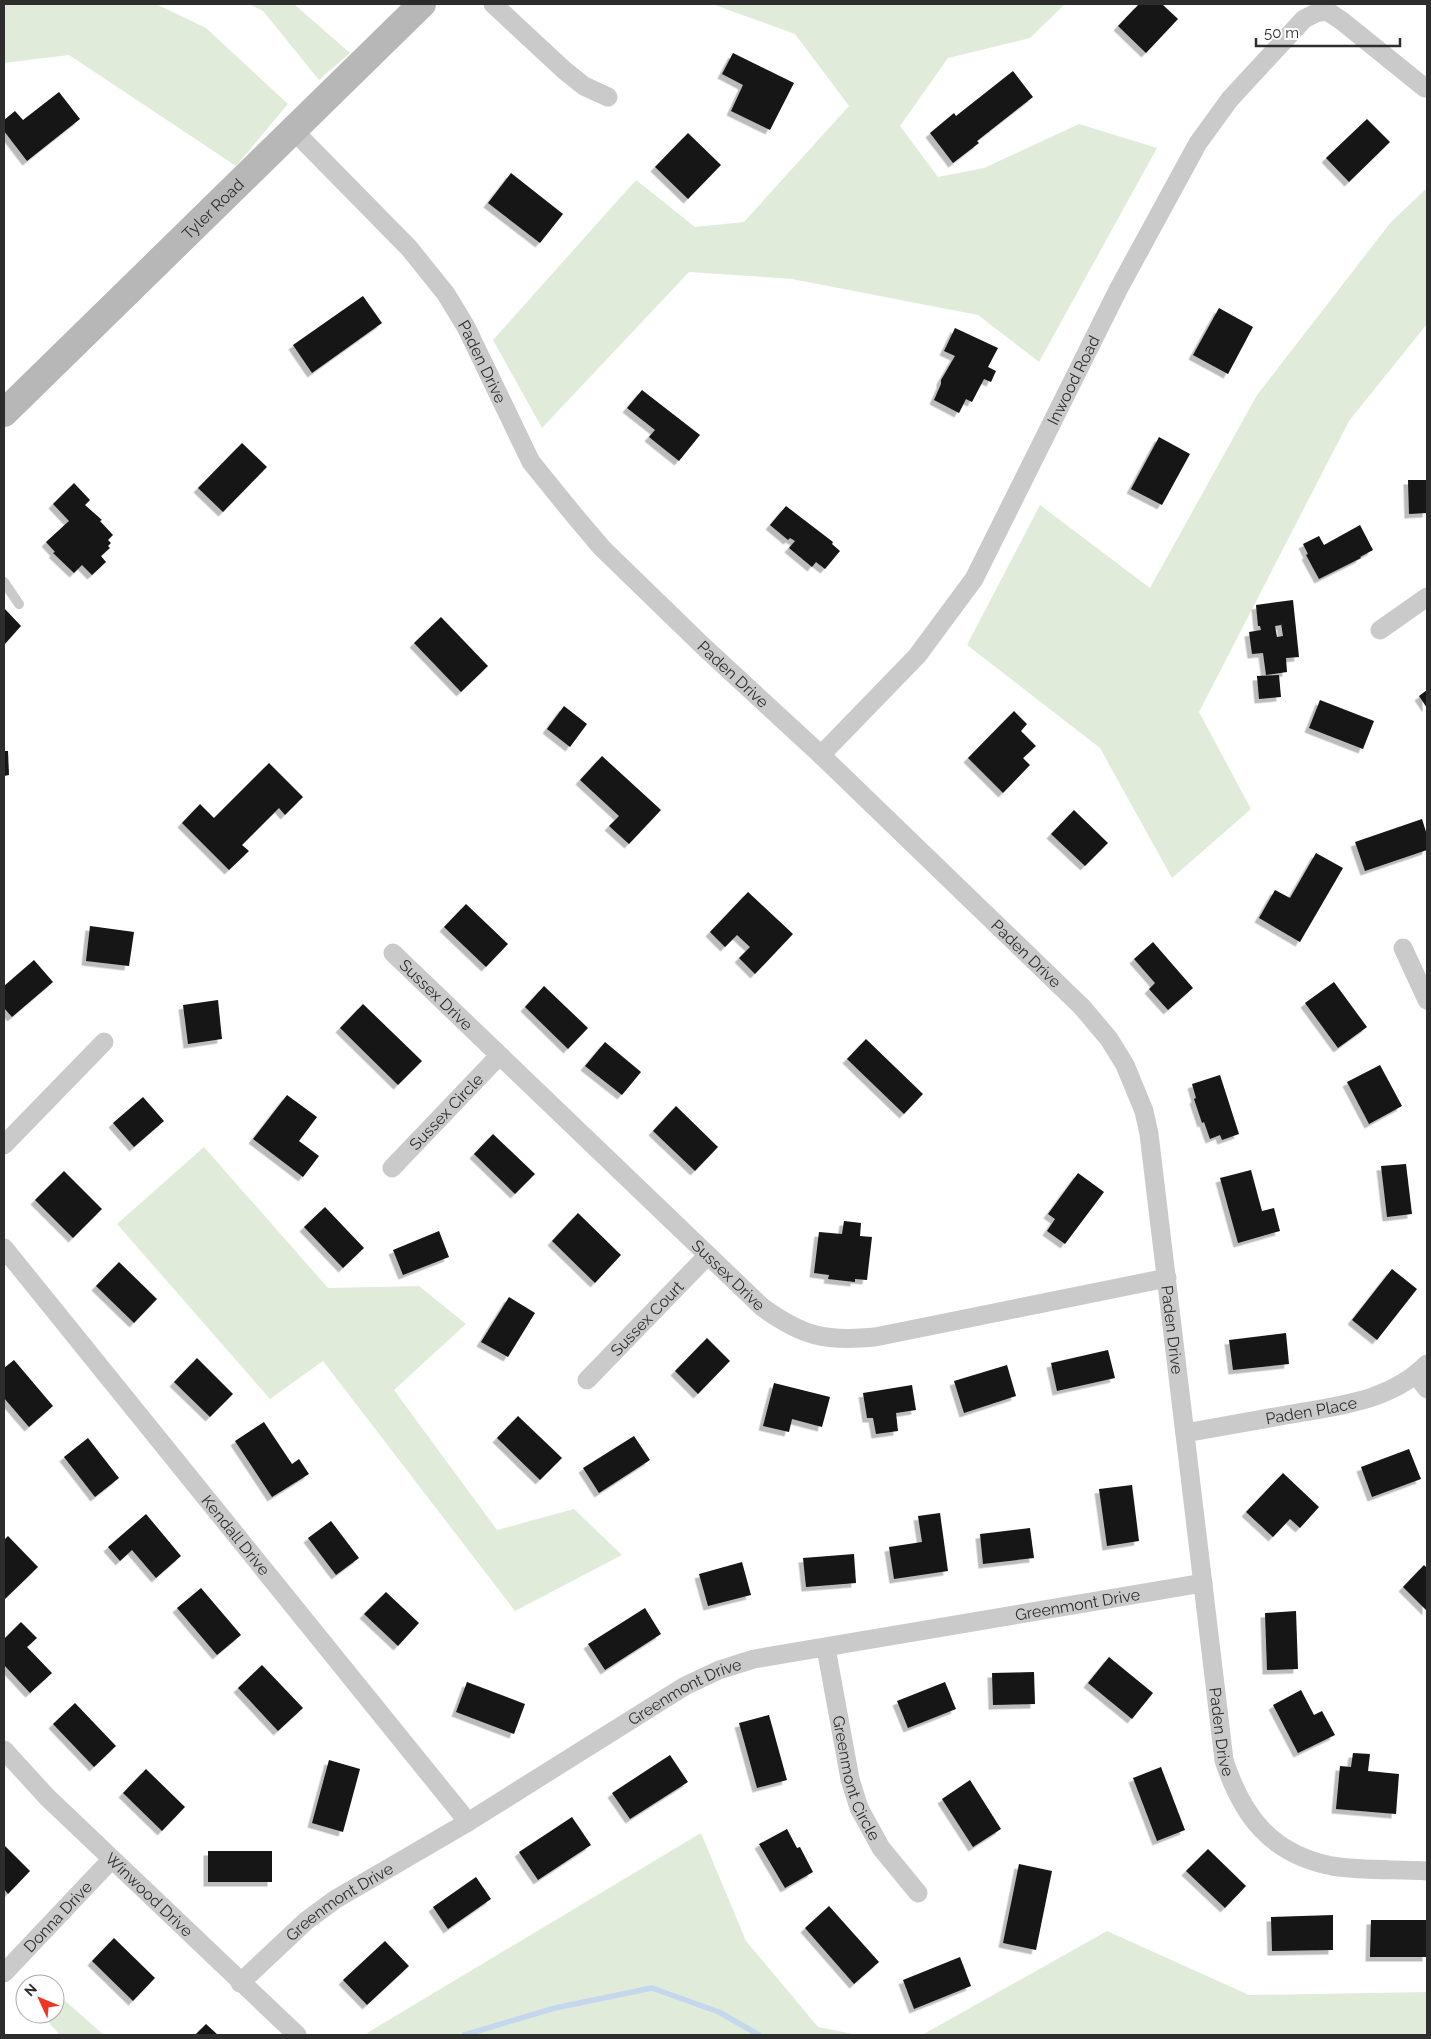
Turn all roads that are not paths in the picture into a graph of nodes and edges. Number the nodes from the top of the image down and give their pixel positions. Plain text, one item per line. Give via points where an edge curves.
1 (422, 4) edge
2 (493, 4) edge
3 (1425, 88) dead end
4 (608, 97) dead end
5 (294, 131) junction
6 (4, 413) edge
7 (4, 582) edge
8 (1427, 597) edge
9 (19, 604) dead end
10 (1380, 630) dead end
11 (821, 755) junction
12 (1403, 948) dead end
13 (393, 953) dead end
14 (1427, 1000) edge
15 (104, 1042) dead end
16 (499, 1056) junction
17 (4, 1145) edge
18 (392, 1168) dead end
19 (4, 1248) edge
20 (708, 1255) junction
21 (1167, 1278) junction
22 (1424, 1376) edge
23 (586, 1380) dead end
24 (1185, 1433) junction
25 (1203, 1582) junction
26 (826, 1648) junction
27 (4, 1750) edge
28 (468, 1822) junction
29 (111, 1860) junction
30 (1427, 1871) edge
31 (918, 1893) dead end
32 (4, 1972) edge
33 (240, 1983) junction
34 (297, 2035) edge

1 - 5 street, Tyler Road
2 - 4 street via 564,70 584,86
3 - 11 street, Inwood Road via 1327,11 1304,19 1230,99 1198,143 1119,288 974,579 917,656
5 - 6 street, Tyler Road
5 - 11 street, Paden Drive via 409,248 446,294 466,327 531,462 574,515 602,548
7 - 9 lane
8 - 10 street
11 - 21 street, Paden Drive via 1082,1006 1109,1039 1125,1065 1144,1111
12 - 14 street
13 - 16 street, Sussex Drive
15 - 17 street
16 - 18 street, Sussex Circle
16 - 20 street, Sussex Drive
19 - 28 street, Kendall Drive
20 - 21 street, Sussex Drive via 780,1321 821,1337 848,1340
20 - 23 street, Sussex Court
21 - 24 street, Paden Drive
22 - 24 street, Paden Place via 1355,1403
24 - 25 street, Paden Drive
25 - 26 street, Greenmont Drive
25 - 30 street, Paden Drive via 1224,1760 1244,1809 1271,1839 1311,1860 1333,1866
26 - 28 street, Greenmont Drive via 754,1659 718,1670 685,1686
26 - 31 street, Greenmont Circle via 850,1779 859,1808 881,1848
27 - 29 street, Winwood Drive via 46,1798
28 - 33 street, Greenmont Drive via 336,1899 294,1931
29 - 32 street, Donna Drive
29 - 33 street, Winwood Drive
33 - 34 street, Winwood Drive

